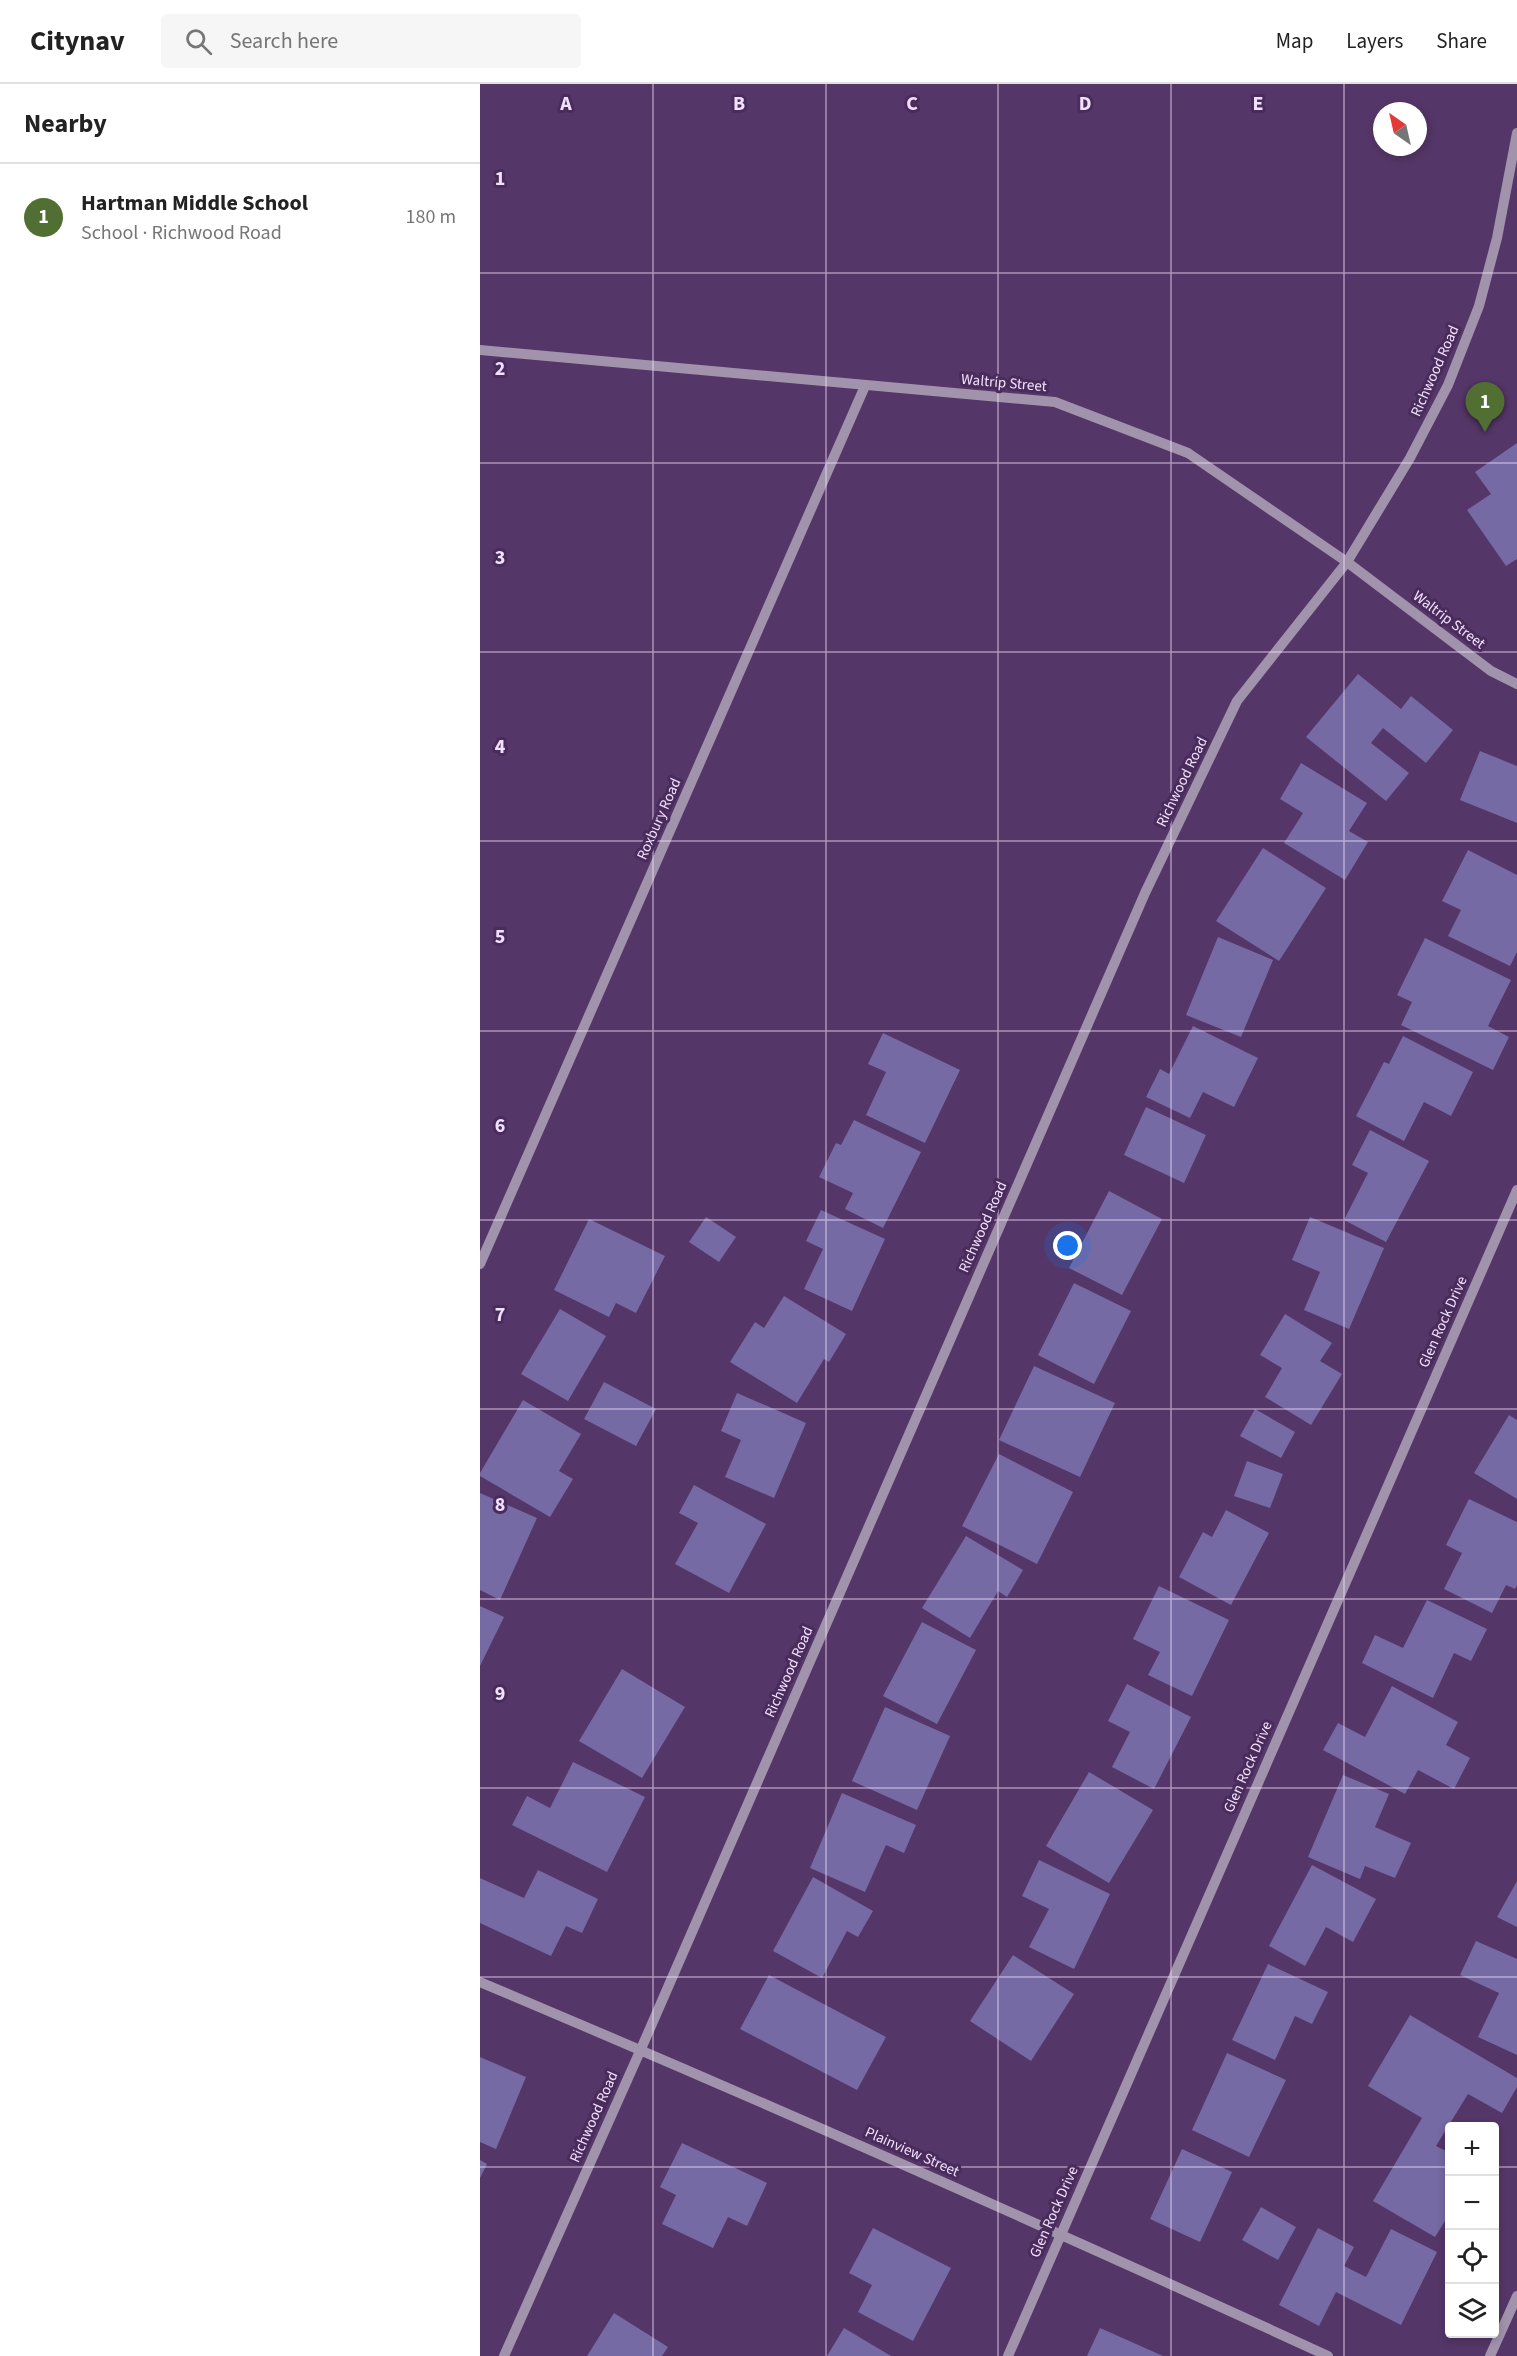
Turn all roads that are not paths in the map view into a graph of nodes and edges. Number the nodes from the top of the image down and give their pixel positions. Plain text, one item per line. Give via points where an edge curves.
1 (1517, 133) edge
2 (480, 350) edge
3 (865, 386) junction
4 (1347, 562) junction
5 (1517, 684) edge
6 (1517, 1190) edge
7 (480, 1264) edge
8 (480, 1982) edge
9 (641, 2049) junction
10 (1061, 2234) junction
11 (1517, 2296) edge
12 (504, 2356) edge
13 (1008, 2356) edge
14 (1328, 2356) edge
15 (1490, 2356) edge

1 - 4 street, Richwood Road via 1479,306 1448,385 1410,458
2 - 3 street, Waltrip Street
3 - 4 street, Waltrip Street via 1055,402 1188,453
3 - 7 street, Roxbury Road
4 - 5 street, Waltrip Street via 1491,670
4 - 9 street, Richwood Road via 1238,701 1150,883
6 - 10 street, Glen Rock Drive
8 - 9 street, Plainview Street
9 - 10 street, Plainview Street
9 - 12 street, Richwood Road
10 - 13 street, Glen Rock Drive
10 - 14 street, Plainview Street
11 - 15 street

